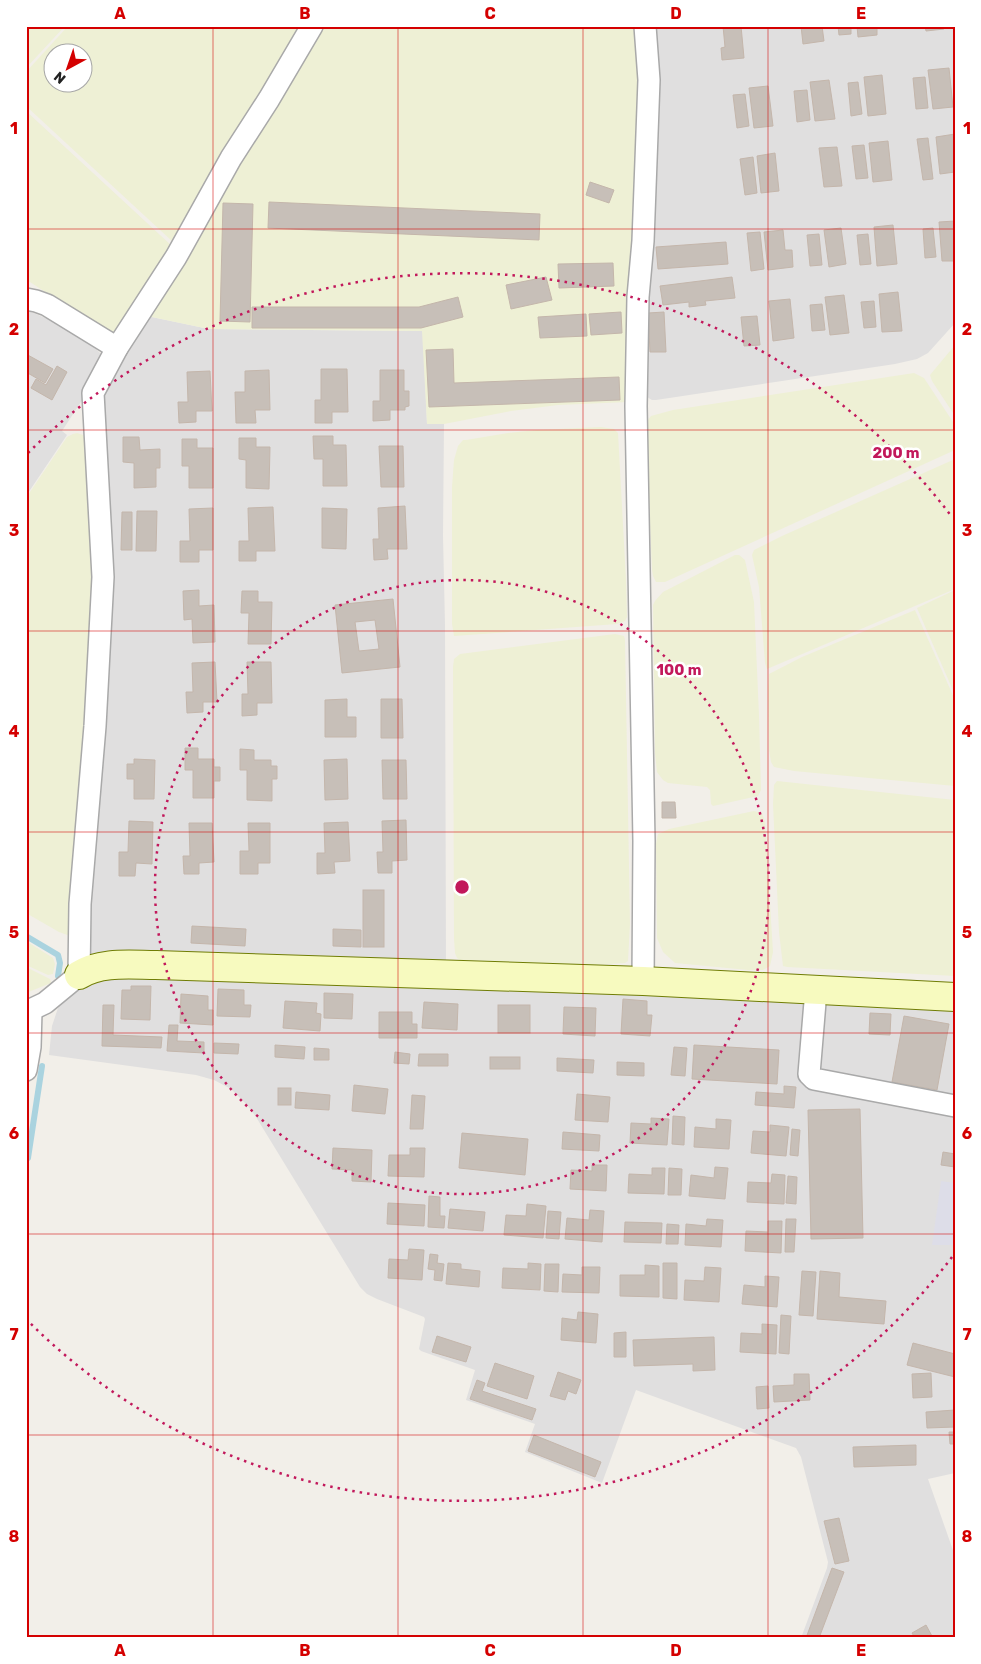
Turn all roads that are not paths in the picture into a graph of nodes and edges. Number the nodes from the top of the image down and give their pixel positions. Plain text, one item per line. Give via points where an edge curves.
1 (312, 26) edge
2 (645, 26) edge
3 (26, 299) edge
4 (117, 348) junction
5 (79, 975) junction
6 (643, 981) junction
7 (816, 990) junction
8 (955, 997) edge
9 (28, 1011) edge
10 (26, 1070) edge
11 (955, 1106) edge

1 - 4 street via 231,158 176,257
2 - 6 street via 649,80 636,406 644,831
3 - 4 street via 47,305
4 - 5 street via 93,393 103,577 96,726 80,904
5 - 6 street via 88,969 125,965
5 - 9 street via 45,1004
6 - 7 street
7 - 8 street
7 - 11 street via 811,1077
9 - 10 street via 30,1047

